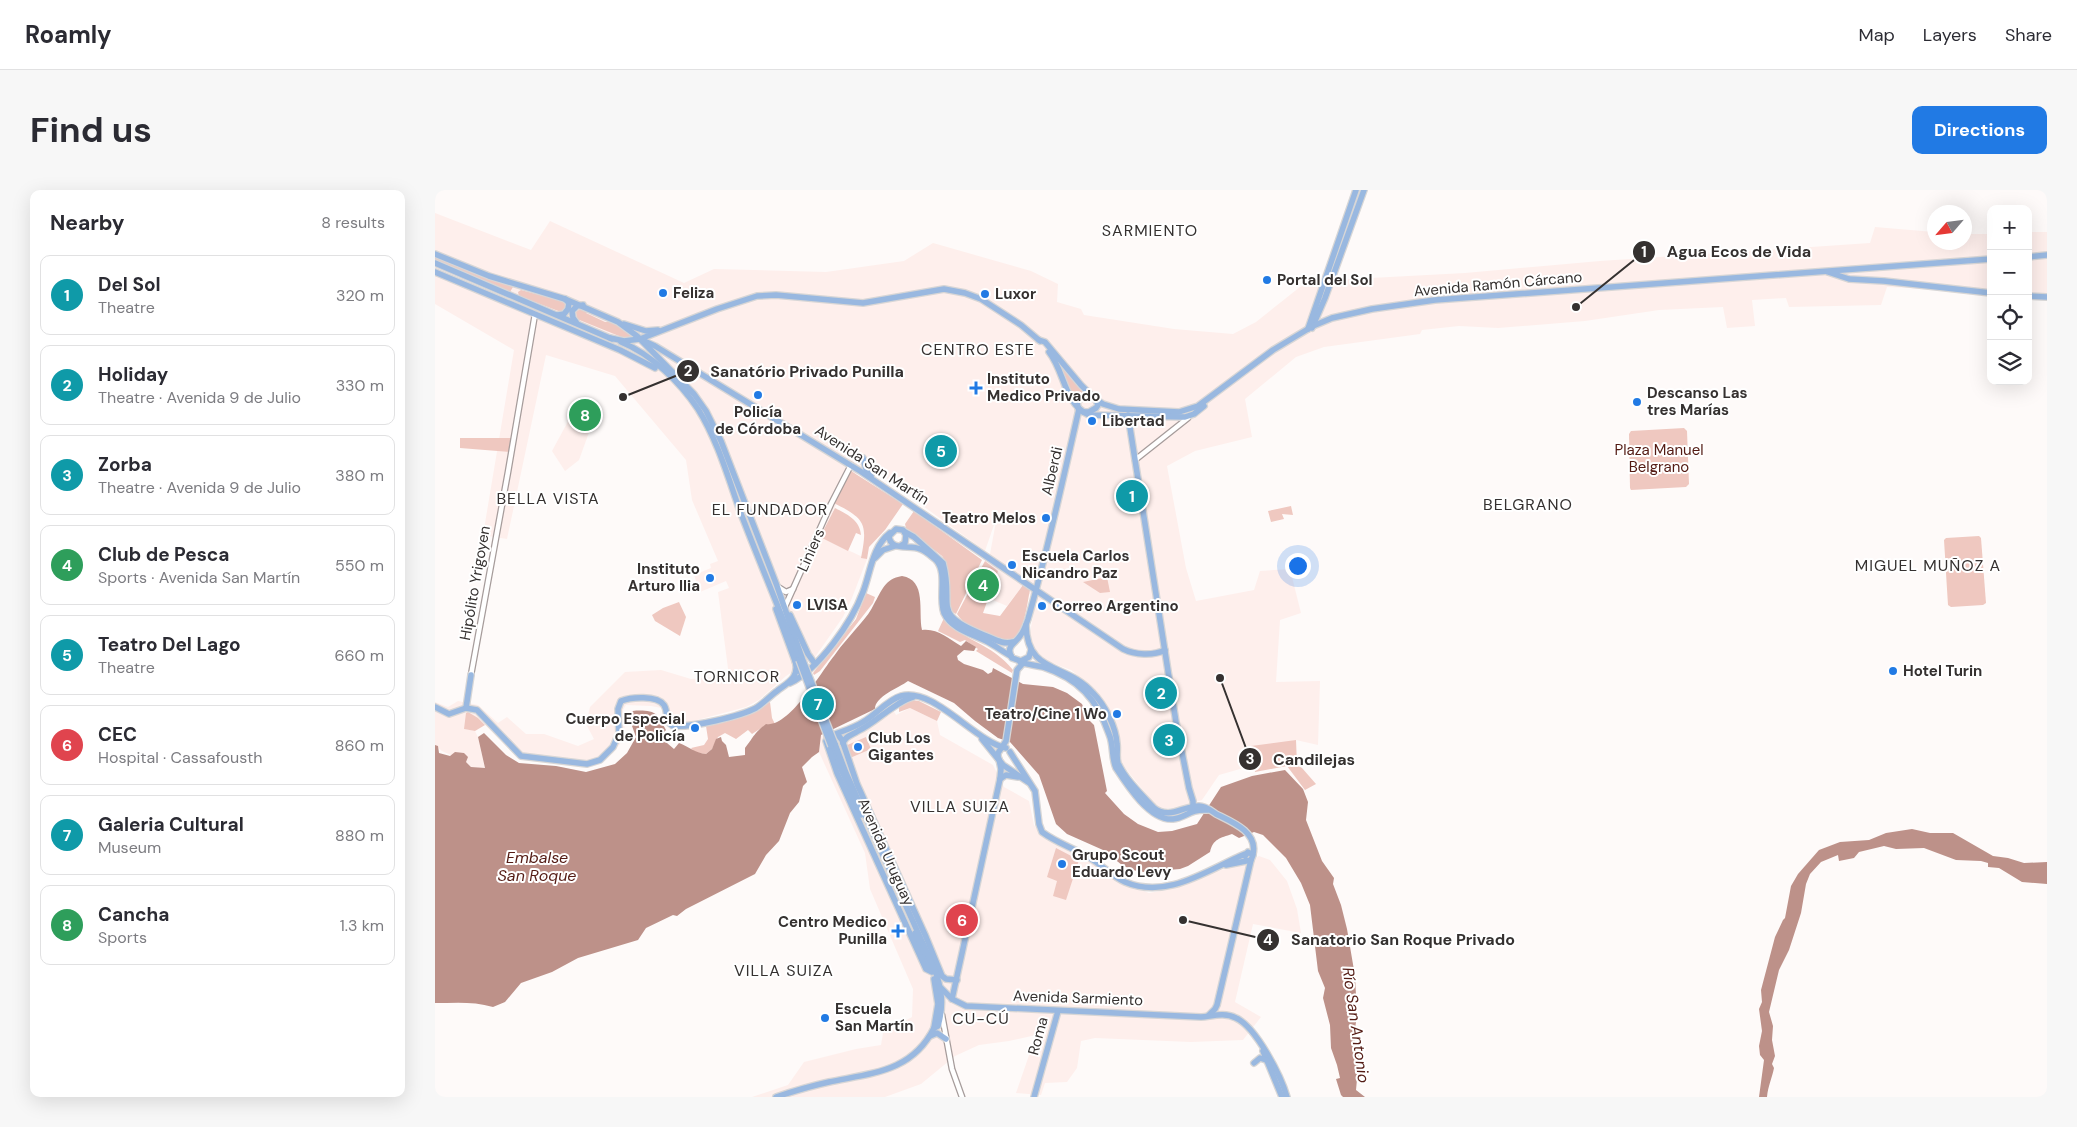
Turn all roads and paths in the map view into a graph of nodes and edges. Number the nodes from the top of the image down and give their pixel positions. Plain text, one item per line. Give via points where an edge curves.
1 (1356, 190) edge
2 (1363, 190) edge
3 (435, 254) edge
4 (2047, 255) edge
5 (2032, 257) edge
6 (1987, 260) edge
7 (436, 265) edge
8 (435, 272) edge
9 (1826, 272) junction
10 (470, 278) junction
11 (517, 284) junction
12 (488, 286) junction
13 (473, 288) junction
14 (480, 292) junction
15 (548, 293) junction
16 (1987, 293) edge
17 (513, 295) junction
18 (2032, 296) edge
19 (2047, 297) edge
20 (565, 298) junction
21 (510, 304) junction
22 (583, 305) junction
23 (1319, 311) junction
24 (535, 314) junction
25 (558, 315) junction
26 (1339, 318) junction
27 (566, 319) junction
28 (1328, 320) junction
29 (618, 322) junction
30 (577, 324) junction
31 (563, 326) junction
32 (1310, 328) junction
33 (660, 331) junction
34 (598, 336) junction
35 (610, 338) junction
36 (640, 339) junction
37 (1039, 340) junction
38 (1296, 340) junction
39 (655, 346) junction
40 (676, 359) junction
41 (668, 372) junction
42 (1095, 399) junction
43 (1079, 409) junction
44 (1119, 409) junction
45 (1135, 411) junction
46 (1128, 415) junction
47 (1176, 415) junction
48 (1191, 415) junction
49 (1176, 425) junction
50 (863, 458) dead end
51 (1135, 460) junction
52 (721, 461) junction
53 (851, 465) junction
54 (737, 474) dead end
55 (875, 481) junction
56 (740, 490) junction
57 (743, 498) junction
58 (741, 512) junction
59 (905, 532) junction
60 (890, 533) junction
61 (759, 540) junction
62 (898, 546) junction
63 (873, 562) junction
64 (774, 587) junction
65 (794, 588) junction
66 (1036, 590) junction
67 (785, 607) junction
68 (1026, 625) junction
69 (1016, 640) junction
70 (1030, 645) junction
71 (1165, 650) junction
72 (1012, 657) junction
73 (799, 659) junction
74 (1022, 661) junction
75 (815, 664) junction
76 (1017, 670) junction
77 (471, 675) joint
78 (805, 675) junction
79 (785, 685) junction
80 (915, 697) junction
81 (435, 708) edge
82 (466, 708) junction
83 (977, 734) junction
84 (830, 737) junction
85 (843, 743) junction
86 (833, 745) junction
87 (1005, 750) junction
88 (999, 759) junction
89 (1008, 760) junction
90 (1005, 767) junction
91 (1000, 779) junction
92 (1024, 779) junction
93 (1032, 785) junction
94 (1192, 799) junction
95 (1191, 809) junction
96 (1209, 809) junction
97 (871, 838) junction
98 (1249, 856) junction
99 (877, 862) junction
100 (889, 866) junction
101 (912, 922) junction
102 (926, 937) junction
103 (925, 947) junction
104 (933, 974) junction
105 (957, 980) junction
106 (941, 987) junction
107 (952, 999) junction
108 (1217, 1004) junction
109 (942, 1008) junction
110 (1058, 1011) junction
111 (1223, 1014) junction
112 (1205, 1017) junction
113 (934, 1029) junction
114 (945, 1036) junction
115 (929, 1038) junction
116 (1262, 1046) junction
117 (1266, 1060) junction
118 (1254, 1063) dead end
119 (776, 1097) edge
120 (962, 1097) edge
121 (1034, 1097) edge
122 (1282, 1097) edge
123 (1287, 1097) edge

1 - 32 main road
2 - 23 main road
3 - 11 main road
4 - 5 main road
6 - 9 main road, Avenida Ramón Cárcano
7 - 10 main road
8 - 13 main road
9 - 16 main road via 1849,279
9 - 26 main road, Avenida Ramón Cárcano via 1435,300 1387,306
10 - 12 main road
10 - 13 main road
11 - 15 main road
11 - 17 main road
12 - 14 main road
12 - 17 main road
13 - 14 main road
14 - 21 main road
15 - 17 main road via 520,289
15 - 20 main road
17 - 21 main road
17 - 25 main road
18 - 19 main road
20 - 22 main road
20 - 25 main road via 569,309
21 - 24 main road
22 - 29 main road
22 - 30 main road via 573,311
23 - 28 main road via 1322,318
23 - 32 main road
24 - 31 main road
24 - 77 street, Hipólito Yrigoyen
25 - 27 main road
26 - 28 main road, Avenida Ramón Cárcano
26 - 38 main road, Avenida Ramón Cárcano
27 - 30 main road
27 - 31 main road
28 - 32 main road, Avenida Ramón Cárcano
29 - 33 main road via 647,331
29 - 36 main road
30 - 34 main road
31 - 34 main road
32 - 38 main road
32 - 47 main road, Avenida Ramón Cárcano via 1273,350 1198,406
33 - 36 main road
33 - 37 main road via 757,296 863,303 944,289 981,299
33 - 39 main road via 653,337
34 - 35 main road
34 - 41 main road
35 - 36 main road
35 - 41 main road via 643,354
36 - 39 main road, Avenida San Martín
36 - 41 main road
37 - 42 main road via 1045,342
37 - 43 main road via 1055,361 1071,400
38 - 48 main road, Avenida Ramón Cárcano
39 - 40 main road, Avenida San Martín
40 - 41 main road
40 - 53 main road, Avenida San Martín
41 - 52 main road via 701,416
41 - 56 main road via 694,394 706,411
42 - 43 main road via 1081,398 1077,402
42 - 43 main road via 1098,405 1095,410
42 - 44 main road
43 - 46 main road via 1095,417
43 - 66 main road, Alberdi
44 - 45 main road
44 - 46 main road
45 - 46 main road
45 - 47 main road
46 - 47 main road
46 - 51 main road
47 - 48 main road
47 - 49 street via 1180,420
48 - 49 street, Avenida Ramón Cárcano
49 - 51 street, Avenida Ramón Cárcano
50 - 55 main road
51 - 71 main road
52 - 56 main road
52 - 58 main road
53 - 55 main road, Avenida San Martín
53 - 65 street, Liniers
54 - 57 main road
55 - 66 main road, Avenida San Martín
56 - 57 main road
57 - 61 main road
58 - 61 main road via 746,513
58 - 64 main road
59 - 60 main road via 898,529
59 - 62 main road via 906,540
59 - 69 main road via 943,563 947,606 953,620 1003,643
60 - 62 main road via 889,541
60 - 63 main road via 878,544
61 - 64 main road
62 - 63 main road via 883,550
62 - 72 main road via 922,549 938,563 943,608 949,621
63 - 75 main road via 853,615
64 - 65 street via 784,592
64 - 67 main road
64 - 73 main road
65 - 67 street, Liniers
66 - 68 main road, Alberdi
66 - 71 main road, Avenida San Martín via 1126,651 1154,654
67 - 73 main road
67 - 75 main road
68 - 69 main road, Alberdi
68 - 70 main road, Alberdi
69 - 70 main road
69 - 72 main road via 1010,646
70 - 74 main road via 1031,654
70 - 95 main road via 1038,660 1081,680 1099,699 1116,738 1120,766 1154,808 1168,813
71 - 94 main road
72 - 74 main road
72 - 76 main road
73 - 78 main road via 800,672
73 - 79 main road via 792,679
73 - 86 main road, bridge
74 - 76 main road
74 - 95 main road via 1060,675 1090,695 1109,731 1116,768 1151,811 1159,817 1171,819
75 - 78 main road
76 - 87 main road
77 - 82 main road, Hipólito Yrigoyen
78 - 79 main road
79 - 82 main road via 751,710 680,726 669,724 665,707 658,701 624,700 618,706 619,733 613,747 600,760 587,764 521,756 480,712
80 - 83 main road via 929,700 946,710
80 - 84 main road via 899,697 862,723
80 - 85 main road via 846,737
81 - 82 main road via 449,714
83 - 87 main road
83 - 88 main road
84 - 85 main road via 840,737
84 - 99 main road, Avenida Uruguay via 826,745
85 - 100 main road, Avenida Uruguay
86 - 97 main road
86 - 100 main road
87 - 88 main road via 998,752
87 - 89 main road
87 - 93 main road
88 - 89 main road
88 - 90 main road
88 - 91 main road
89 - 90 main road
90 - 91 main road
90 - 92 main road
91 - 92 main road via 1006,774
91 - 105 main road
92 - 93 main road
93 - 98 main road via 1043,832 1125,882 1144,888 1158,888
94 - 95 main road
94 - 96 main road
95 - 96 main road
96 - 98 main road via 1238,825 1250,838 1254,844
97 - 99 main road
97 - 100 main road
98 - 108 main road
99 - 100 main road
99 - 101 main road, Avenida Uruguay
100 - 101 main road
100 - 101 main road, Avenida Uruguay
101 - 102 main road, Avenida Uruguay
101 - 103 main road
101 - 104 main road, Avenida Uruguay via 926,969
102 - 103 main road
102 - 105 main road, Avenida Uruguay via 941,976
103 - 106 main road
104 - 106 main road, Avenida Uruguay
104 - 113 main road via 938,1004
105 - 107 main road
106 - 107 main road
106 - 109 main road
107 - 109 main road via 945,998
107 - 110 main road, Avenida Sarmiento via 966,1006
108 - 111 main road
108 - 112 main road
109 - 113 main road via 938,1026
109 - 114 street
110 - 112 main road, Avenida Sarmiento
110 - 121 main road, Roma
111 - 112 main road, Avenida Sarmiento
111 - 116 main road via 1240,1020
113 - 114 street
113 - 115 main road
114 - 115 main road via 937,1033
114 - 120 street
115 - 119 main road via 910,1058 891,1068
116 - 117 main road
116 - 123 main road
117 - 118 main road via 1260,1058
117 - 122 main road

